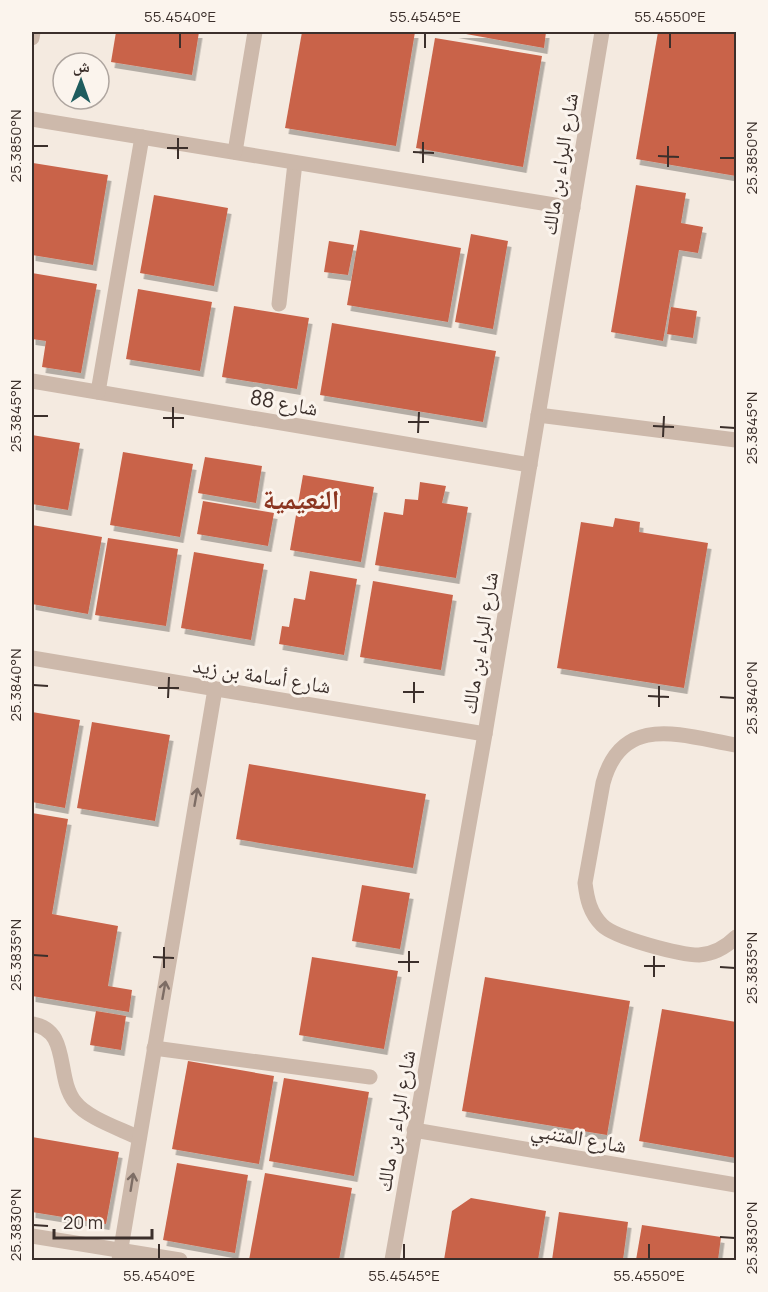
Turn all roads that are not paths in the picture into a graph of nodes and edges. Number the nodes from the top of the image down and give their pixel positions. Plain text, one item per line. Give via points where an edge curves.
1 (33, 32) edge
2 (255, 32) edge
3 (602, 32) edge
4 (32, 38) edge
5 (32, 119) edge
6 (142, 137) junction
7 (235, 152) junction
8 (295, 163) junction
9 (573, 208) junction
10 (279, 304) dead end
11 (32, 381) edge
12 (98, 392) junction
13 (538, 415) junction
14 (736, 440) edge
15 (530, 465) junction
16 (32, 658) edge
17 (215, 689) junction
18 (485, 734) junction
19 (736, 746) edge
20 (736, 937) edge
21 (32, 1023) edge
22 (154, 1048) junction
23 (370, 1077) dead end
24 (414, 1130) junction
25 (139, 1138) junction
26 (736, 1185) edge
27 (32, 1236) edge
28 (120, 1256) edge
29 (180, 1260) edge
30 (392, 1260) edge

1 - 4 street
2 - 7 street
3 - 9 street, شارع البراء بن مالك
5 - 6 street
6 - 7 street
6 - 12 street
7 - 8 street
8 - 9 street
8 - 10 street
9 - 13 street, شارع البراء بن مالك
11 - 12 street, شارع 88
12 - 15 street, شارع 88
13 - 14 street
13 - 15 street, شارع البراء بن مالك
15 - 18 street, شارع البراء بن مالك
16 - 17 street, شارع أسامة بن زيد
17 - 18 street, شارع أسامة بن زيد
22 -> 17 street
18 - 24 street, شارع البراء بن مالك
19 - 20 street via 661,733 644,734 616,753 603,783 585,883 593,914 616,935 699,955 729,945
21 - 25 street via 43,1026 56,1038 69,1093 80,1108
22 - 23 street
22 - 25 street
24 - 26 street, شارع المتنبي
24 - 30 street, شارع البراء بن مالك
28 -> 25 street
27 - 28 street
28 - 29 street

